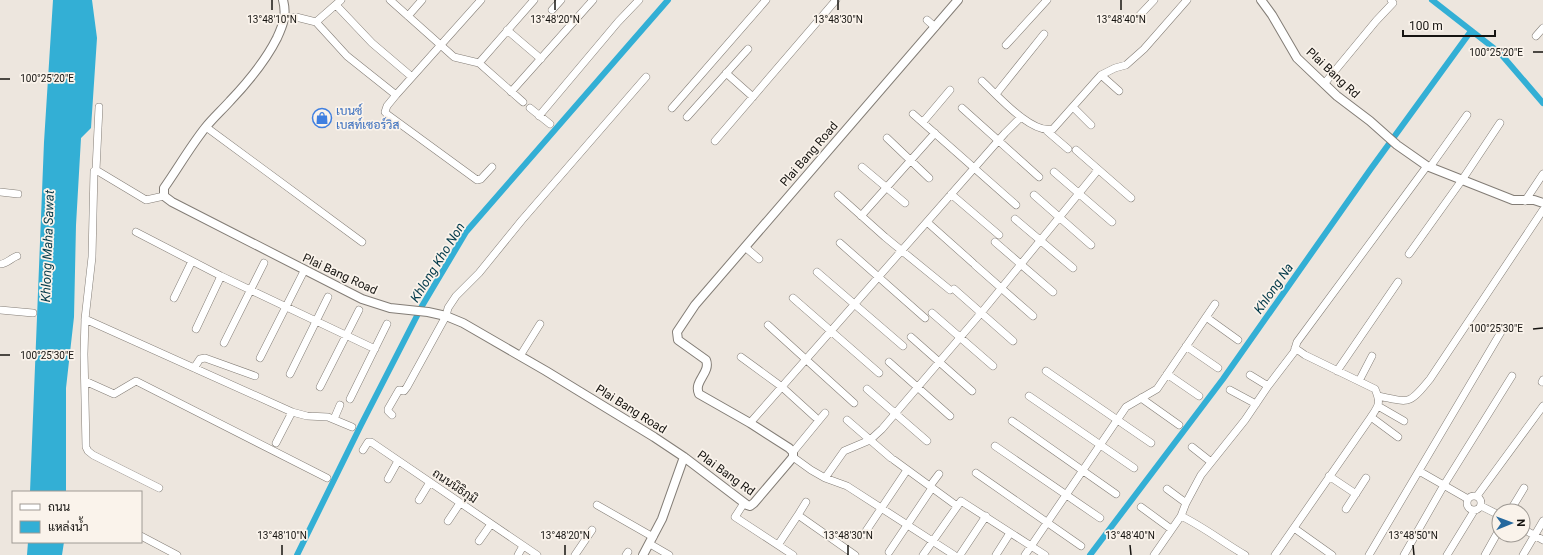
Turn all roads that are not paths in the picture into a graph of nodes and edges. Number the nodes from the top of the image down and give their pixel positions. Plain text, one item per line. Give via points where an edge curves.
1 (283, 0) edge
2 (390, 0) edge
3 (422, 0) edge
4 (481, 0) edge
5 (534, 0) edge
6 (561, 0) edge
7 (593, 0) edge
8 (639, 0) edge
9 (836, 0) edge
10 (958, 0) edge
11 (1047, 0) edge
12 (1154, 0) edge
13 (1187, 0) edge
14 (1261, 0) edge
15 (762, 1) edge
16 (1394, 1) edge
17 (339, 2) edge
18 (552, 10) dead end
19 (408, 16) junction
20 (1139, 16) dead end
21 (285, 17) junction
22 (927, 20) dead end
23 (316, 22) junction
24 (935, 27) junction
25 (1543, 28) edge
26 (508, 30) junction
27 (1044, 34) dead end
28 (1536, 36) dead end
29 (440, 45) junction
30 (1006, 45) dead end
31 (748, 49) dead end
32 (541, 59) junction
33 (479, 63) junction
34 (726, 73) junction
35 (1101, 75) junction
36 (412, 77) junction
37 (646, 77) dead end
38 (982, 81) dead end
39 (1324, 84) junction
40 (950, 90) dead end
41 (1119, 91) dead end
42 (511, 92) junction
43 (996, 94) junction
44 (396, 95) junction
45 (753, 97) junction
46 (523, 102) dead end
47 (99, 107) dead end
48 (1073, 107) junction
49 (530, 108) dead end
50 (672, 108) dead end
51 (962, 108) dead end
52 (913, 114) dead end
53 (539, 116) junction
54 (1467, 116) dead end
55 (687, 117) dead end
56 (1021, 117) junction
57 (923, 122) junction
58 (1500, 123) dead end
59 (550, 124) dead end
60 (1091, 125) dead end
61 (206, 127) junction
62 (1047, 130) junction
63 (935, 133) junction
64 (887, 138) dead end
65 (999, 140) junction
66 (715, 141) dead end
67 (910, 160) junction
68 (492, 167) dead end
69 (862, 167) dead end
70 (975, 167) junction
71 (1429, 167) junction
72 (96, 170) junction
73 (1098, 170) junction
74 (1054, 172) dead end
75 (1543, 174) edge
76 (1039, 177) dead end
77 (929, 178) dead end
78 (1462, 180) junction
79 (886, 187) junction
80 (0, 192) edge
81 (1079, 193) junction
82 (18, 194) dead end
83 (951, 194) junction
84 (838, 195) dead end
85 (1034, 195) dead end
86 (164, 196) junction
87 (1131, 198) dead end
88 (1525, 201) junction
89 (904, 203) dead end
90 (1543, 203) edge
91 (1016, 205) dead end
92 (1543, 210) edge
93 (861, 216) junction
94 (1059, 217) junction
95 (1015, 219) dead end
96 (927, 222) junction
97 (1112, 222) dead end
98 (136, 232) dead end
99 (999, 235) dead end
100 (1040, 240) junction
101 (362, 242) dead end
102 (995, 242) dead end
103 (840, 243) dead end
104 (1091, 245) dead end
105 (745, 247) junction
106 (902, 250) junction
107 (1409, 254) dead end
108 (17, 256) dead end
109 (759, 259) dead end
110 (192, 261) junction
111 (264, 263) dead end
112 (0, 264) edge
113 (1020, 264) junction
114 (1073, 268) dead end
115 (304, 271) junction
116 (817, 272) dead end
117 (221, 276) junction
118 (879, 276) junction
119 (1398, 282) dead end
120 (1001, 288) junction
121 (252, 290) junction
122 (1053, 292) dead end
123 (328, 297) dead end
124 (174, 298) dead end
125 (793, 298) dead end
126 (855, 304) junction
127 (1215, 304) dead end
128 (286, 306) junction
129 (0, 310) edge
130 (359, 310) dead end
131 (33, 313) dead end
132 (932, 313) dead end
133 (981, 313) junction
134 (446, 316) junction
135 (1033, 316) dead end
136 (1206, 317) junction
137 (925, 318) dead end
138 (85, 319) junction
139 (317, 321) junction
140 (387, 324) dead end
141 (540, 324) dead end
142 (768, 325) dead end
143 (196, 329) dead end
144 (831, 331) junction
145 (1501, 332) dead end
146 (346, 335) junction
147 (911, 337) dead end
148 (960, 338) junction
149 (1238, 340) dead end
150 (1013, 341) dead end
151 (224, 344) dead end
152 (903, 346) dead end
153 (1186, 346) junction
154 (1295, 348) junction
155 (375, 349) junction
156 (520, 356) junction
157 (1372, 356) dead end
158 (741, 357) dead end
159 (260, 358) dead end
160 (806, 359) junction
161 (890, 362) dead end
162 (939, 362) junction
163 (993, 366) dead end
164 (194, 368) junction
165 (1218, 368) dead end
166 (1046, 371) dead end
167 (1337, 371) junction
168 (879, 373) dead end
169 (290, 374) dead end
170 (1167, 374) junction
171 (1250, 375) dead end
172 (255, 376) dead end
173 (1512, 376) dead end
174 (85, 381) junction
175 (1359, 382) junction
176 (1268, 386) junction
177 (320, 387) dead end
178 (782, 387) junction
179 (918, 387) junction
180 (867, 389) dead end
181 (1230, 390) dead end
182 (972, 391) dead end
183 (1029, 396) dead end
184 (1199, 396) dead end
185 (1378, 396) junction
186 (1141, 398) junction
187 (350, 400) dead end
188 (854, 403) dead end
189 (1256, 404) junction
190 (340, 405) dead end
191 (1378, 406) junction
192 (1543, 406) edge
193 (292, 412) junction
194 (825, 413) dead end
195 (895, 414) junction
196 (392, 415) dead end
197 (950, 416) dead end
198 (815, 417) dead end
199 (1371, 417) junction
200 (334, 419) junction
201 (847, 420) dead end
202 (1117, 420) junction
203 (1404, 421) dead end
204 (1012, 422) dead end
205 (750, 423) junction
206 (1180, 425) dead end
207 (352, 426) dead end
208 (1398, 437) dead end
209 (870, 440) junction
210 (927, 441) dead end
211 (276, 443) dead end
212 (1151, 443) dead end
213 (1100, 445) junction
214 (995, 446) dead end
215 (1192, 447) dead end
216 (363, 450) dead end
217 (793, 455) junction
218 (684, 457) junction
219 (398, 461) junction
220 (1211, 462) junction
221 (1134, 468) dead end
222 (908, 470) junction
223 (1082, 470) junction
224 (1419, 471) junction
225 (976, 473) dead end
226 (939, 474) dead end
227 (1330, 476) junction
228 (327, 478) dead end
229 (825, 478) junction
230 (1366, 478) dead end
231 (388, 479) dead end
232 (430, 482) junction
233 (1444, 485) junction
234 (931, 487) junction
235 (158, 488) dead end
236 (1524, 488) dead end
237 (1166, 489) dead end
238 (1116, 494) dead end
239 (1356, 494) junction
240 (1065, 495) junction
241 (1477, 496) junction
242 (1468, 499) junction
243 (418, 500) dead end
244 (806, 502) dead end
245 (460, 503) junction
246 (744, 503) junction
247 (1186, 503) junction
248 (1515, 503) edge
249 (596, 505) dead end
250 (957, 506) junction
251 (1481, 506) junction
252 (881, 507) junction
253 (1141, 507) dead end
254 (1346, 509) dead end
255 (1474, 511) junction
256 (1491, 511) edge
257 (798, 515) junction
258 (986, 516) junction
259 (1181, 516) junction
260 (1100, 518) dead end
261 (448, 521) dead end
262 (1543, 521) edge
263 (1047, 522) junction
264 (491, 524) junction
265 (907, 524) junction
266 (1294, 528) junction
267 (1171, 529) junction
268 (592, 530) dead end
269 (1010, 533) junction
270 (864, 534) dead end
271 (1531, 534) edge
272 (1534, 536) junction
273 (142, 537) edge
274 (651, 540) junction
275 (1543, 540) edge
276 (479, 541) dead end
277 (932, 541) junction
278 (1492, 543) edge
279 (778, 545) junction
280 (523, 546) junction
281 (1031, 546) junction
282 (1081, 546) dead end
283 (889, 552) dead end
284 (177, 555) edge
285 (518, 555) edge
286 (537, 555) edge
287 (575, 555) edge
288 (643, 555) edge
289 (669, 555) edge
290 (793, 555) edge
291 (854, 555) edge
292 (923, 555) edge
293 (954, 555) edge
294 (960, 555) edge
295 (996, 555) edge
296 (1025, 555) edge
297 (1045, 555) edge
298 (1154, 555) edge
299 (1245, 555) edge
300 (1275, 555) edge
301 (1332, 555) edge
302 (1369, 555) edge
303 (1404, 555) edge
304 (1447, 555) edge
305 (1485, 555) edge
306 (1523, 555) edge

1 - 21 street
2 - 19 street
3 - 19 street
4 - 29 street
5 - 26 street
6 - 18 street
7 - 32 street
8 - 53 street
9 - 45 street
10 - 24 street, Plai Bang Road
11 - 30 street
12 - 20 street
13 - 35 street via 1144,49 1126,65
14 - 39 street, Plai Bang Rd via 1297,58
15 - 50 street
16 - 39 street
17 - 23 street
17 - 36 street via 372,44
19 - 29 street
21 - 23 street
21 - 61 street via 272,47 260,66
22 - 24 street
23 - 44 street via 347,56
24 - 105 street, Plai Bang Road
25 - 28 street
26 - 32 street
26 - 33 street
27 - 43 street
29 - 33 street via 454,57
29 - 36 street
31 - 34 street
32 - 42 street
33 - 42 street
34 - 45 street
34 - 55 street
35 - 41 street
35 - 48 street
36 - 44 street
37 - 134 street via 522,220 484,268 456,296
38 - 43 street
39 - 71 street, Plai Bang Rd via 1397,145
40 - 57 street
42 - 46 street
43 - 56 street
44 - 68 street via 385,109 385,113 477,180
45 - 66 street
47 - 72 street
48 - 60 street
48 - 62 street via 1052,129
49 - 53 street
51 - 65 street
52 - 57 street
53 - 59 street
54 - 71 street
56 - 62 street via 1038,128
56 - 65 street
57 - 63 street
58 - 78 street
61 - 86 street via 164,188
61 - 101 street
62 - 73 street
63 - 67 street
63 - 70 street
64 - 67 street
65 - 70 street
65 - 76 street
67 - 77 street
67 - 79 street
69 - 79 street
70 - 83 street
70 - 91 street
71 - 78 street
71 - 154 street
72 - 86 street via 146,200
72 - 138 street via 92,257
73 - 81 street
73 - 87 street
74 - 81 street
75 - 88 street
78 - 88 street via 1513,200
78 - 107 street
79 - 89 street
79 - 93 street
80 - 82 street
81 - 94 street
81 - 97 street
83 - 96 street
83 - 99 street
84 - 93 street
85 - 94 street
86 - 115 street, Plai Bang Road
88 - 90 street
92 - 185 street via 1430,379 1417,394 1406,401
93 - 106 street
94 - 100 street
94 - 104 street
95 - 100 street
96 - 106 street
96 - 120 street
98 - 110 street
100 - 113 street
100 - 114 street
102 - 113 street
103 - 118 street
105 - 109 street
105 - 205 street, Plai Bang Road via 695,305 676,336 708,364 698,385 699,394
106 - 118 street
106 - 133 street
108 - 112 street
110 - 117 street
110 - 124 street
111 - 121 street
113 - 120 street
113 - 122 street
115 - 128 street
115 - 134 street, Plai Bang Road via 373,303
116 - 126 street
117 - 121 street
117 - 143 street
118 - 126 street
118 - 137 street
119 - 167 street
120 - 133 street
120 - 135 street
121 - 128 street
121 - 151 street
123 - 139 street
125 - 144 street
126 - 144 street
126 - 152 street
127 - 136 street
128 - 139 street
128 - 159 street
129 - 131 street
130 - 146 street
132 - 148 street
133 - 148 street
133 - 150 street
134 - 156 street, Plai Bang Road
134 - 196 street via 406,389 399,390 388,409
136 - 149 street
136 - 153 street
138 - 164 street
138 - 174 street
139 - 146 street
139 - 169 street
140 - 155 street
141 - 156 street
142 - 160 street
144 - 160 street
144 - 168 street
145 - 224 street
146 - 155 street
146 - 177 street
147 - 162 street
148 - 162 street
148 - 163 street
153 - 165 street
153 - 170 street
154 - 167 street via 1305,356
154 - 176 street
155 - 187 street
156 - 218 street, Plai Bang Road
157 - 175 street
158 - 178 street
160 - 178 street
160 - 188 street
161 - 179 street
162 - 179 street
162 - 182 street
164 - 172 street via 200,359 205,358
164 - 193 street
166 - 202 street
167 - 175 street
170 - 184 street
170 - 186 street via 1157,389
171 - 176 street
173 - 233 street
174 - 228 street via 114,394 136,381
174 - 235 street via 88,451
175 - 185 street via 1375,389
176 - 189 street
178 - 198 street
178 - 205 street
179 - 195 street
179 - 197 street
180 - 195 street
181 - 189 street
183 - 213 street
185 - 191 street
186 - 202 street via 1126,407
186 - 206 street
189 - 220 street
190 - 200 street
191 - 199 street
191 - 203 street
192 - 241 street
193 - 200 street
193 - 211 street
194 - 217 street
195 - 209 street
195 - 210 street
199 - 208 street
199 - 227 street
200 - 207 street
201 - 209 street
202 - 212 street
202 - 213 street
204 - 223 street
205 - 217 street, Plai Bang Road via 789,448
209 - 222 street
209 - 229 street via 844,451
213 - 221 street
213 - 223 street
214 - 240 street
215 - 220 street
216 - 219 street, ถนนนิธิภุมิ via 368,442 371,442
217 - 229 street
217 - 246 street via 754,504 750,506
218 - 246 street, Plai Bang Rd
218 - 274 street via 670,499
219 - 231 street
219 - 232 street, ถนนนิธิภุมิ
220 - 247 street
222 - 234 street
222 - 252 street
223 - 238 street
223 - 240 street
224 - 233 street
224 - 302 street
225 - 263 street
226 - 234 street
227 - 239 street
227 - 266 street
229 - 252 street via 847,486
230 - 239 street
232 - 243 street
232 - 245 street, ถนนนิธิภุมิ
233 - 242 street
233 - 303 street
234 - 250 street
234 - 265 street
236 - 248 street
237 - 247 street
239 - 254 street
240 - 260 street
240 - 263 street
241 - 242 street
241 - 251 street
242 - 255 street via 1468,508
244 - 257 street
245 - 261 street
245 - 264 street, ถนนนิธิภุมิ
246 - 279 street via 735,517
247 - 259 street
249 - 274 street
250 - 258 street via 963,501
250 - 277 street
251 - 255 street
251 - 256 street
252 - 265 street
252 - 270 street
253 - 267 street
255 - 304 street
257 - 279 street
257 - 291 street
258 - 269 street
258 - 294 street
259 - 267 street
259 - 299 street
262 - 272 street
263 - 281 street
263 - 282 street
264 - 276 street
264 - 280 street, ถนนนิธิภุมิ
265 - 277 street
265 - 283 street
266 - 300 street
266 - 301 street
267 - 298 street
268 - 287 street
269 - 281 street
269 - 295 street
271 - 272 street
272 - 275 street
272 - 306 street
273 - 284 street
274 - 288 street
274 - 289 street
277 - 292 street
277 - 293 street
278 - 305 street
279 - 290 street
280 - 285 street
280 - 286 street, ถนนนิธิภุมิ
281 - 296 street
281 - 297 street

